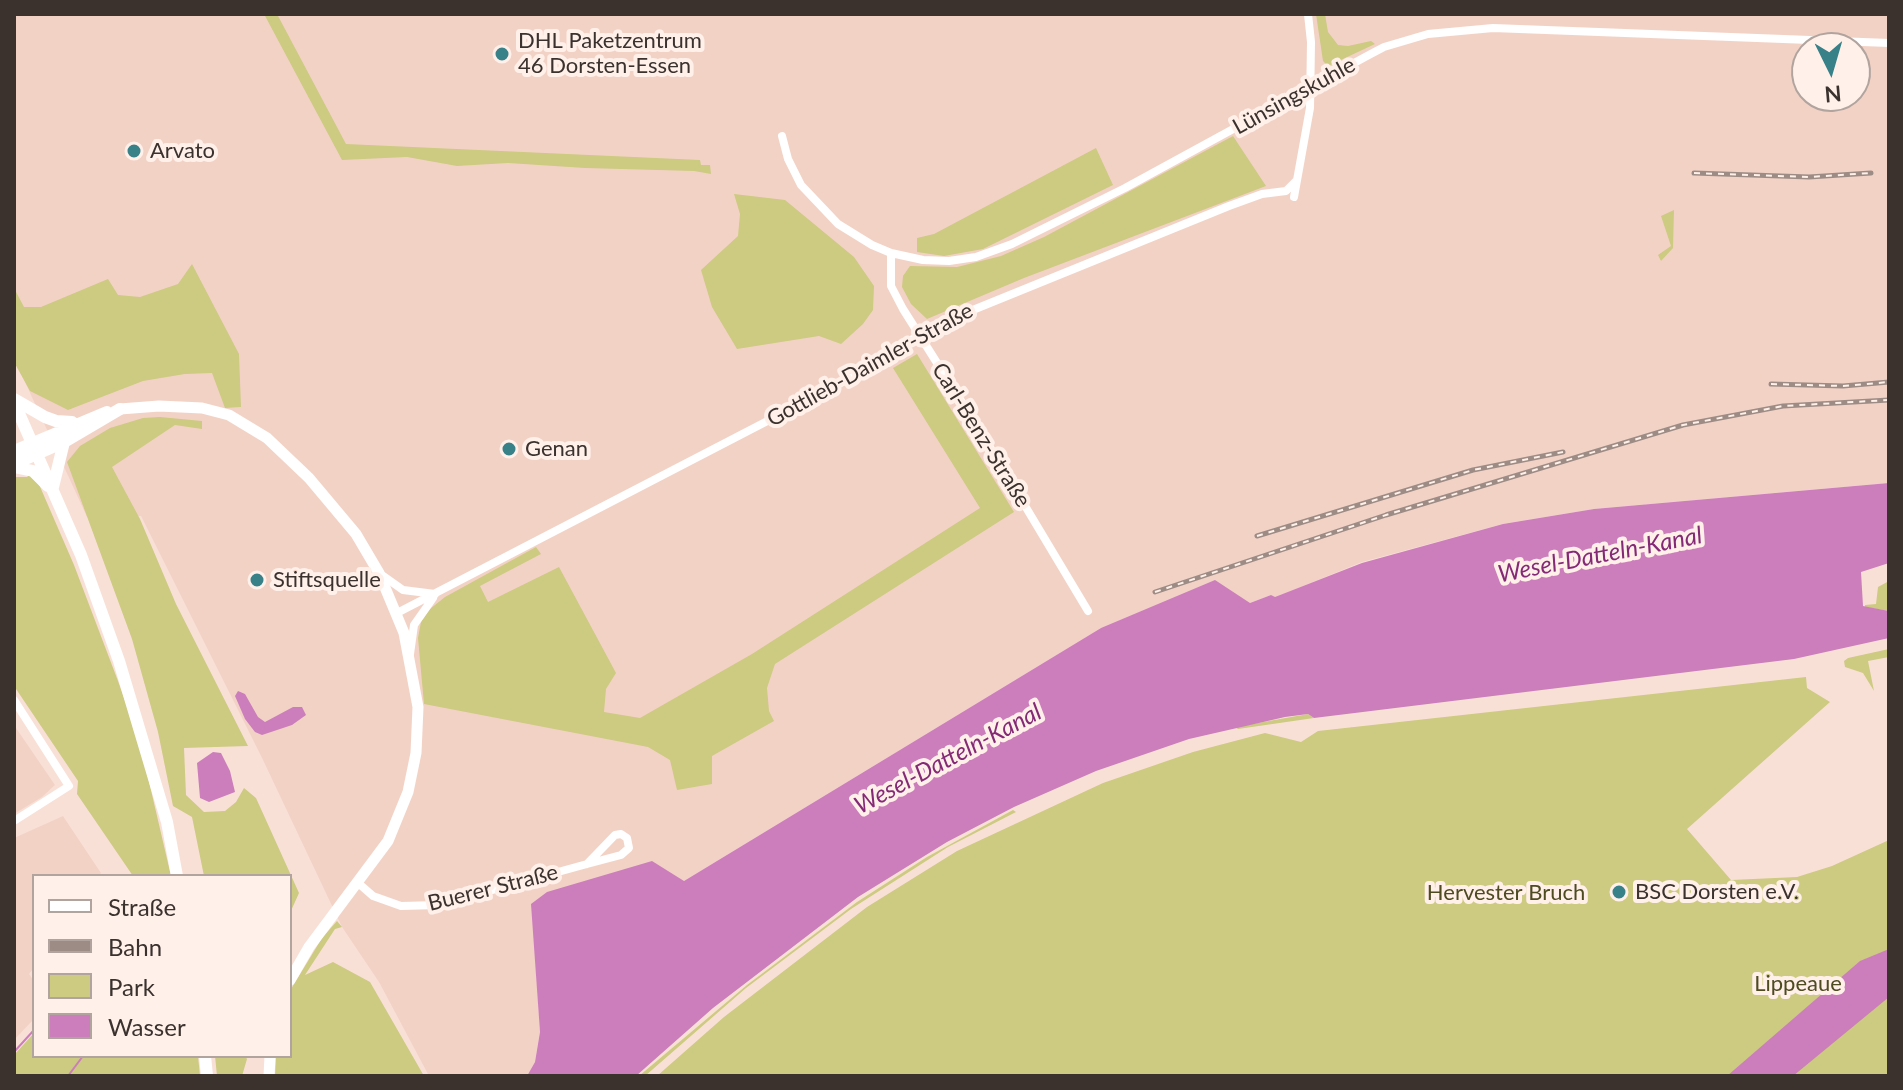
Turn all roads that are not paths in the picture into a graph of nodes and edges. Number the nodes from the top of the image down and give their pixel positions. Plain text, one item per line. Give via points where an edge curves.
1 (1308, 14) edge
2 (1889, 43) edge
3 (1312, 86) junction
4 (782, 136) dead end
5 (1296, 181) junction
6 (1294, 197) dead end
7 (891, 253) junction
8 (918, 335) junction
9 (14, 400) edge
10 (120, 409) junction
11 (80, 421) junction
12 (64, 442) junction
13 (36, 448) junction
14 (14, 451) edge
15 (14, 466) edge
16 (53, 487) junction
17 (58, 501) junction
18 (379, 573) junction
19 (436, 595) junction
20 (1088, 611) dead end
21 (397, 613) junction
22 (410, 655) junction
23 (14, 700) edge
24 (14, 821) edge
25 (587, 864) junction
26 (177, 874) edge
27 (357, 882) junction
28 (292, 977) edge

1 - 3 street
2 - 3 street, Lünsingskuhle via 1475,28 1384,47
3 - 5 street
3 - 7 street, Lünsingskuhle via 1012,244 949,261
4 - 7 street, Lünsingskuhle via 794,172 818,205 854,235
5 - 6 street
5 - 8 street, Gottlieb-Daimler-Straße via 1286,191 1229,206 959,313
7 - 8 street, Carl-Benz-Straße via 891,286
8 - 19 street, Gottlieb-Daimler-Straße via 860,373
8 - 20 street, Carl-Benz-Straße
9 - 11 main road via 56,421
9 - 13 main road
10 - 11 main road
10 - 12 main road
10 - 18 street via 202,408 229,415 259,432 334,505
11 - 13 main road
12 - 13 main road
12 - 16 main road
13 - 14 main road
13 - 15 main road
13 - 16 main road
15 - 17 main road via 42,478
16 - 17 main road
17 - 26 main road via 138,717
18 - 19 street via 408,592
18 - 21 street
19 - 21 street, Gottlieb-Daimler-Straße
19 - 22 street, Gottlieb-Daimler-Straße via 414,625
21 - 22 street
22 - 27 street via 418,707 411,780 391,836
23 - 24 street via 69,786
25 - 25 street, Buerer Straße via 625,853 627,838 612,837
25 - 27 street, Buerer Straße via 425,907 386,901
27 - 28 street

